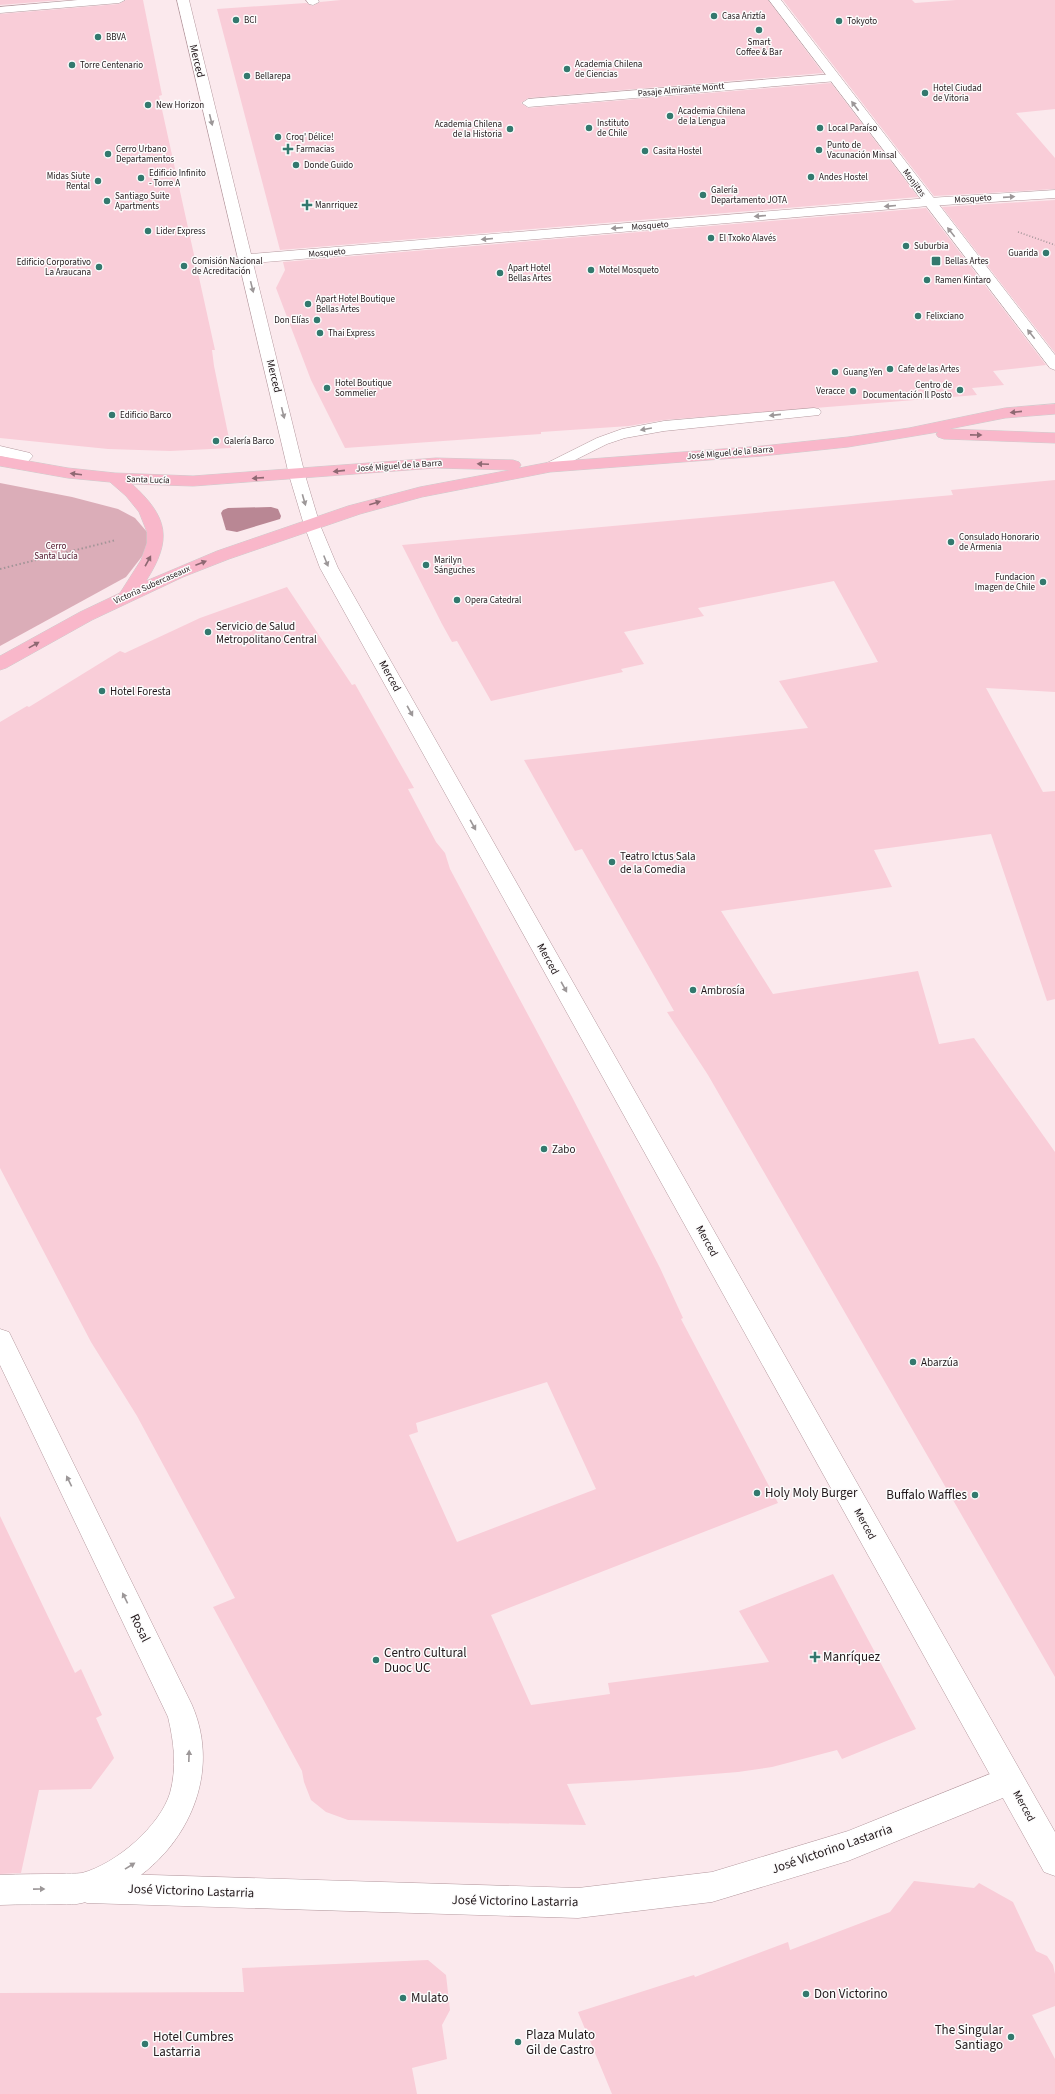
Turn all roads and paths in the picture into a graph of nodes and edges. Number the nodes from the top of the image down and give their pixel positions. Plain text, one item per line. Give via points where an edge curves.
1 (119, 0) edge
2 (183, 0) edge
3 (775, 0) edge
4 (0, 10) edge
5 (833, 78) junction
6 (528, 103) dead end
7 (1055, 194) edge
8 (929, 202) junction
9 (1026, 235) dead end
10 (1055, 244) edge
11 (245, 259) junction
12 (1055, 365) edge
13 (1055, 409) edge
14 (814, 412) dead end
15 (909, 434) junction
16 (1055, 438) edge
17 (0, 451) edge
18 (0, 461) edge
19 (18, 464) junction
20 (550, 467) junction
21 (297, 475) junction
22 (115, 478) junction
23 (312, 525) junction
24 (102, 542) dead end
25 (0, 569) edge
26 (128, 595) junction
27 (0, 664) edge
28 (0, 1339) edge
29 (1010, 1781) junction
30 (1055, 1861) edge
31 (82, 1888) junction
32 (0, 1890) edge

1 - 4 street
2 -> 11 street, Merced
3 - 5 street, Monjitas
5 - 6 street, Pasaje Almirante Montt
8 -> 5 street, Monjitas
8 -> 7 street, Mosqueto
8 -> 11 street, Mosqueto
12 -> 8 street, Monjitas
9 - 10 path
11 -> 21 street, Merced
13 -> 15 main road, José Miguel de la Barra via 980,418
14 -> 20 lane via 640,430 602,441
15 -> 16 main road, José Miguel de la Barra
15 - 20 main road, José Miguel de la Barra via 762,450
17 - 19 lane via 25,456
18 - 19 main road, Santa Lucía
22 -> 19 main road, Santa Lucía
20 -> 21 main road, José Miguel de la Barra via 436,463
23 -> 20 main road, José Miguel de la Barra via 420,492
21 -> 22 main road, Santa Lucía via 193,481
21 -> 23 street, Merced
26 -> 22 main road via 153,554 155,534 146,507
26 -> 23 main road, Victoria Subercaseaux via 223,555
23 -> 29 street, Merced via 329,568
24 - 25 path
27 -> 26 main road, Victoria Subercaseaux
31 -> 28 street, Rosal via 112,1877 139,1860 162,1835 179,1808 186,1783 189,1745 182,1715
29 - 30 street, Merced
29 - 31 street, José Victorino Lastarria via 848,1846 712,1887 665,1893 578,1903
32 -> 31 street, José Victorino Lastarria

